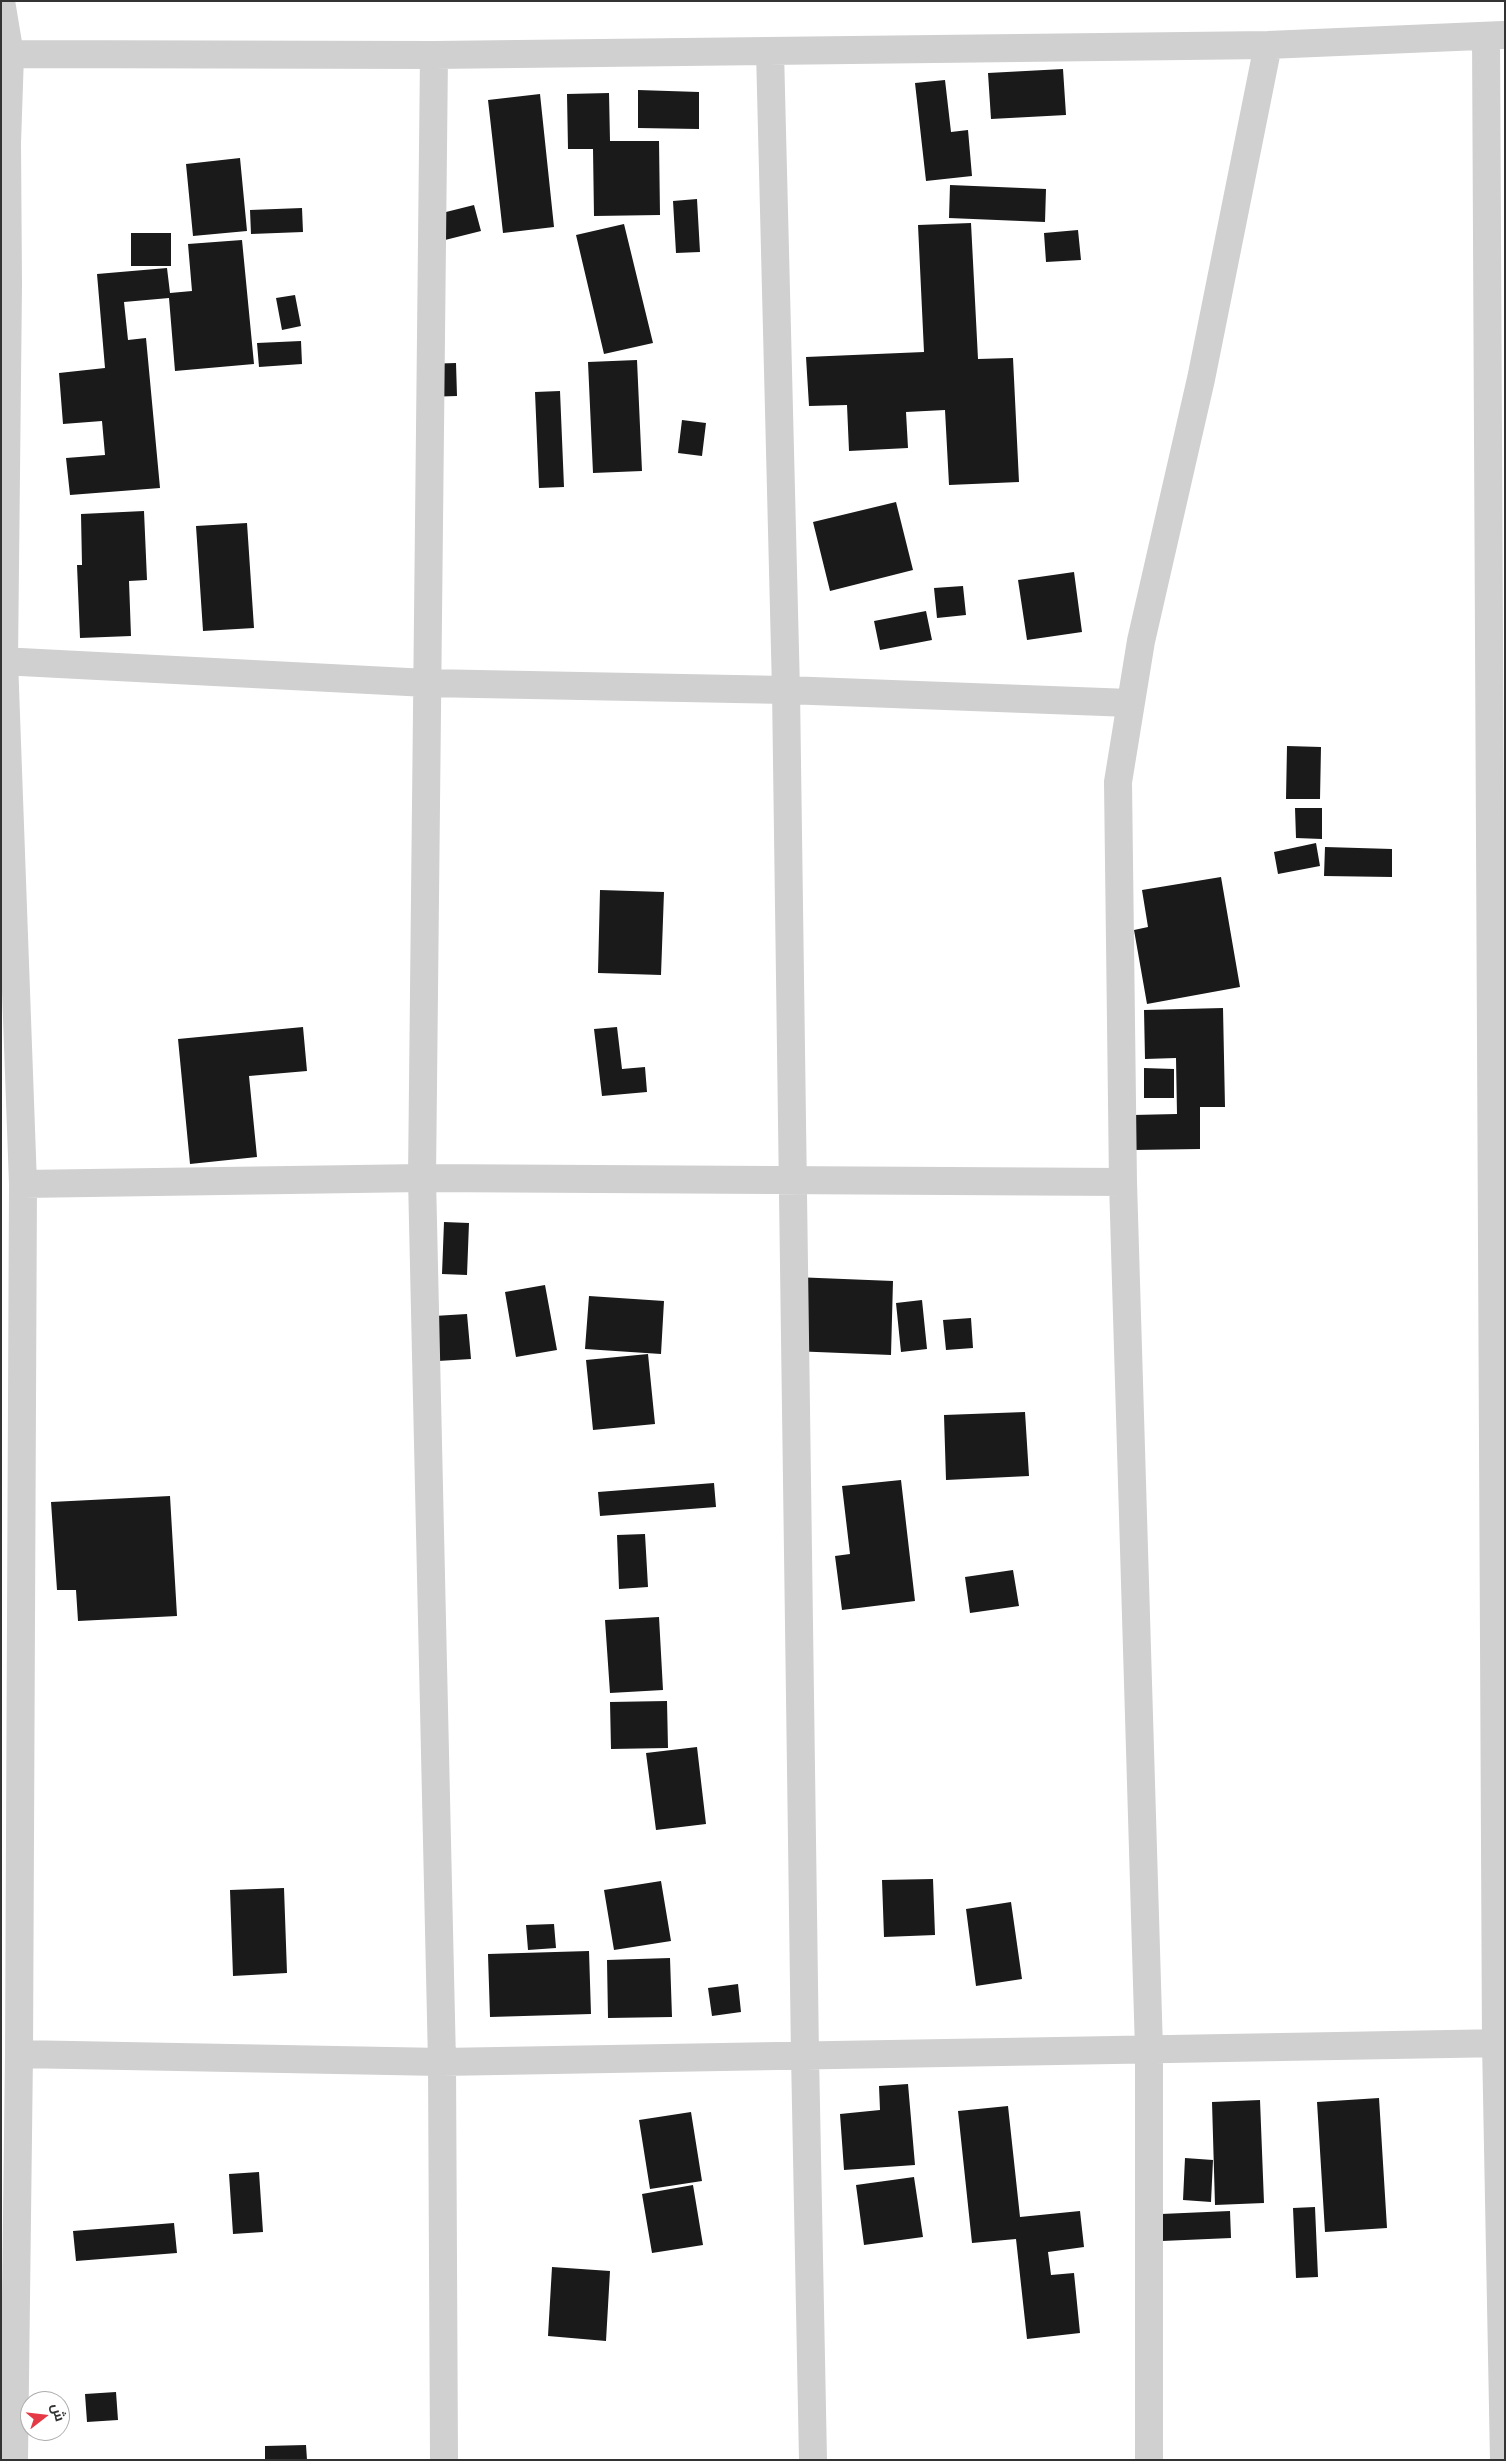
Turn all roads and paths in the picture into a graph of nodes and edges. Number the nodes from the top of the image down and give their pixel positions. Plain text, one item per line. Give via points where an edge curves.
1 (1, 1) edge
2 (1495, 36) edge
3 (1268, 45) junction
4 (770, 51) junction
5 (6, 55) edge
6 (434, 55) junction
7 (3, 661) edge
8 (428, 683) junction
9 (786, 690) junction
10 (1130, 703) junction
11 (7, 868) edge
12 (1498, 1164) edge
13 (422, 1178) junction
14 (793, 1181) junction
15 (1123, 1182) junction
16 (23, 1184) junction
17 (1500, 2043) edge
18 (1149, 2050) junction
19 (19, 2054) junction
20 (805, 2055) junction
21 (442, 2062) junction
22 (8, 2382) edge
23 (14, 2460) edge
24 (444, 2460) edge
25 (813, 2460) edge
26 (1149, 2460) edge
27 (1504, 2460) edge

1 - 5 street
2 - 3 street
2 - 12 street
3 - 4 street
3 - 10 street via 1201,379
4 - 6 street
4 - 9 street
5 - 6 street
5 - 7 street via 8,286
6 - 8 street
7 - 8 street
7 - 11 street
8 - 9 street
8 - 13 street
9 - 10 street
9 - 14 street
10 - 15 street via 1118,782
11 - 16 street
12 - 17 street
13 - 14 street
13 - 16 street
13 - 21 street
14 - 15 street
14 - 20 street
15 - 18 street
16 - 19 street
17 - 18 street
17 - 27 street
18 - 20 street
18 - 26 street
19 - 21 street
19 - 22 street
20 - 21 street
20 - 25 street
21 - 24 street
22 - 23 street

